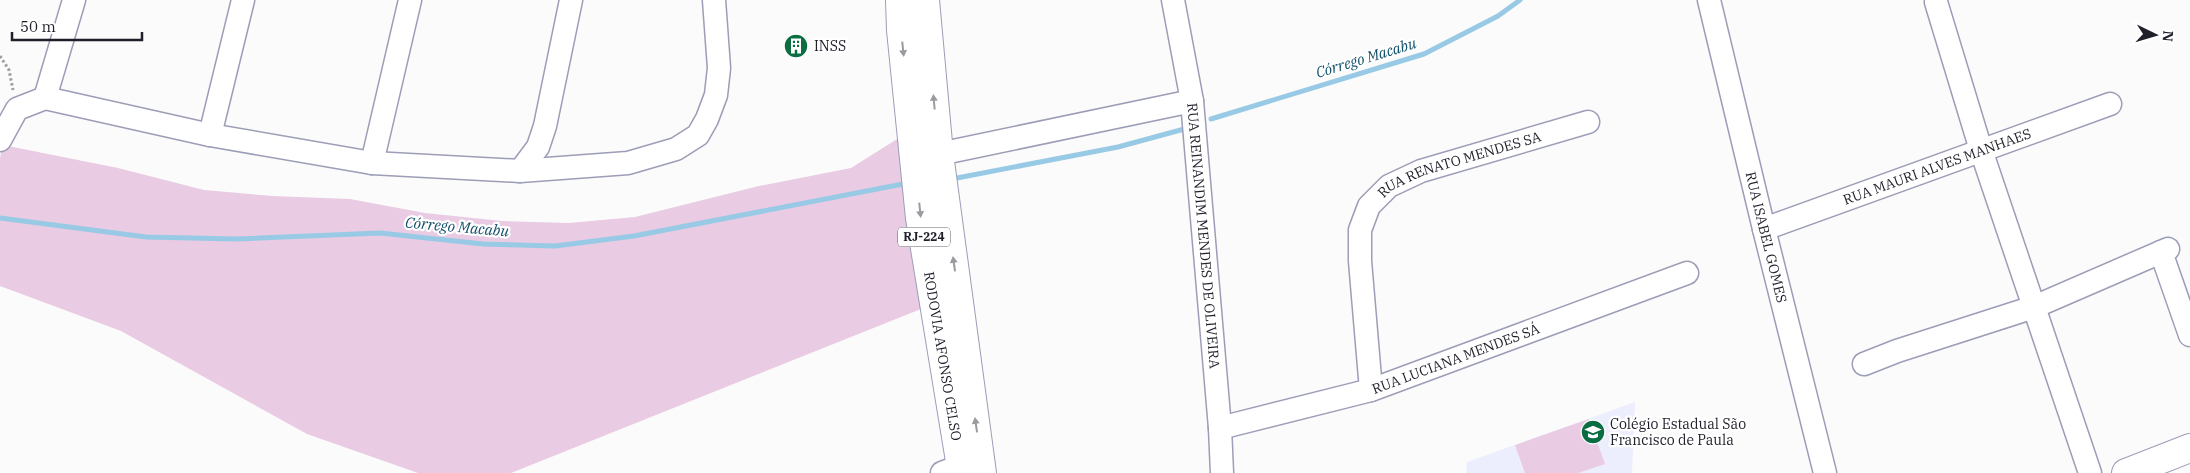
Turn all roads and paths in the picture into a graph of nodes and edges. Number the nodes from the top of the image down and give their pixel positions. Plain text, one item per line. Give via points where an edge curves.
1 (74, 0) edge
2 (243, 0) edge
3 (410, 0) edge
4 (571, 0) edge
5 (714, 0) edge
6 (900, 0) edge
7 (925, 0) edge
8 (1173, 0) edge
9 (1710, 0) edge
10 (1936, 2) dead end
11 (0, 56) edge
12 (45, 98) junction
13 (1192, 100) junction
14 (2110, 104) dead end
15 (17, 109) junction
16 (1588, 122) dead end
17 (210, 136) junction
18 (0, 140) edge
19 (1982, 150) junction
20 (939, 154) junction
21 (372, 163) junction
22 (520, 171) junction
23 (1764, 229) junction
24 (1687, 272) dead end
25 (2034, 307) junction
26 (2190, 335) edge
27 (1864, 364) dead end
28 (1371, 390) junction
29 (1220, 428) junction
30 (2190, 448) edge
31 (962, 471) edge
32 (1222, 473) edge
33 (1825, 473) edge
34 (2090, 473) edge
35 (2126, 473) edge

1 - 12 street
2 - 17 street
3 - 21 street
4 - 22 street via 545,126 538,148
5 - 22 street via 719,68 716,95 708,119 698,135 676,149 628,163
6 -> 31 main road, RODOVIA AFONSO CELSO / RJ-224 via 920,218
20 -> 7 main road, RODOVIA AFONSO CELSO / RJ-224
8 - 13 street, RUA REINANDIM MENDES DE OLIVEIRA
9 - 23 street, RUA ISABEL GOMES
10 - 19 street
11 - 15 path via 9,70
12 - 15 street
12 - 17 street
13 - 20 street
13 - 29 street, RUA REINANDIM MENDES DE OLIVEIRA
14 - 19 street, RUA MAURI ALVES MANHAES
15 - 18 street
16 - 28 street, RUA RENATO MENDES SA via 1421,171 1390,186 1369,206 1360,230 1360,261
17 - 21 street
19 - 23 street, RUA MAURI ALVES MANHAES
19 - 25 street
31 -> 20 main road, RODOVIA AFONSO CELSO / RJ-224
21 - 22 street
23 - 33 street, RUA ISABEL GOMES
24 - 28 street, RUA LUCIANA MENDES SÁ
25 - 26 street via 2164,250
25 - 27 street
25 - 34 street
28 - 29 street, RUA LUCIANA MENDES SÁ
29 - 32 street, RUA REINANDIM MENDES DE OLIVEIRA
30 - 35 main road

